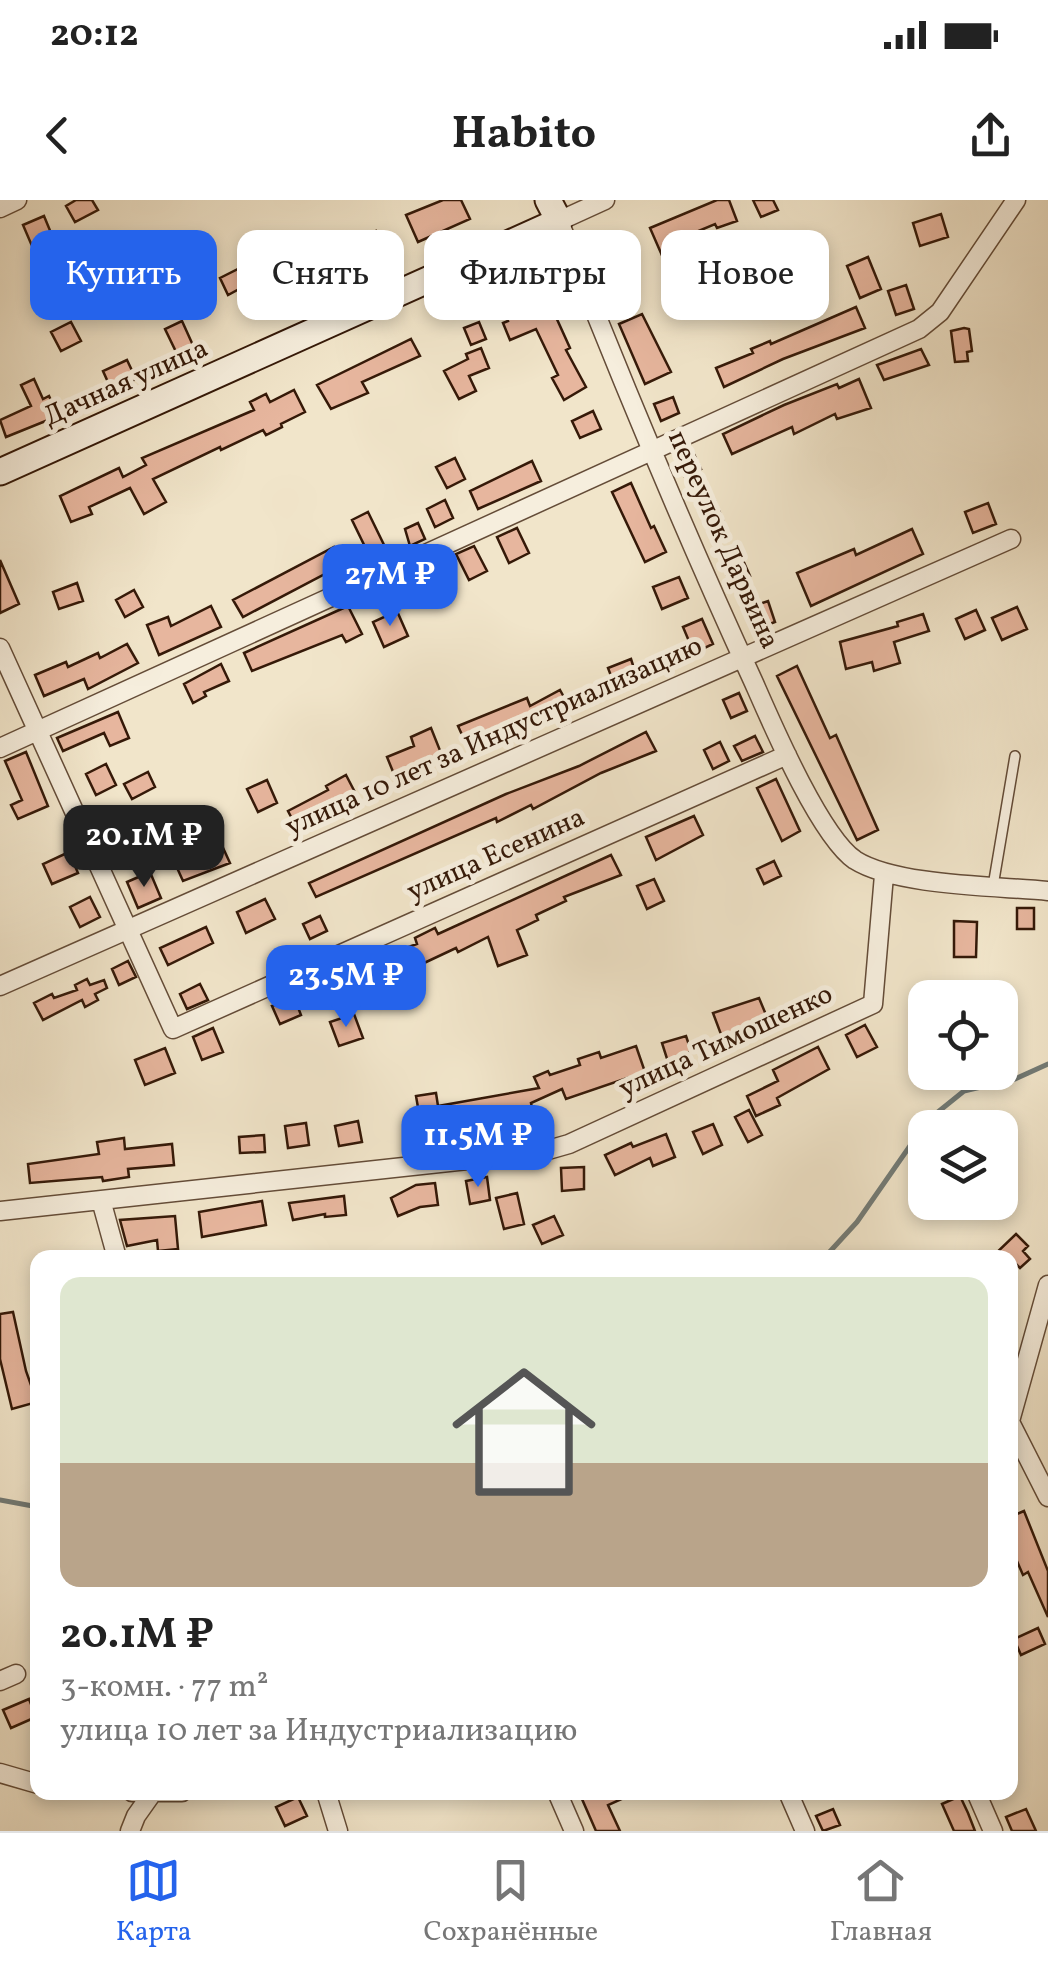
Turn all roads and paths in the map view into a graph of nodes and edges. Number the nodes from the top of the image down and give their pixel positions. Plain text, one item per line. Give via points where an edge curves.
1 (17, 200) edge
2 (605, 200) edge
3 (1016, 200) edge
4 (0, 208) edge
5 (554, 211) edge
6 (651, 454) junction
7 (0, 472) edge
8 (1011, 539) dead end
9 (0, 648) edge
10 (742, 658) junction
11 (37, 732) junction
12 (0, 748) edge
13 (786, 755) junction
14 (1015, 756) dead end
15 (884, 875) junction
16 (993, 886) junction
17 (1048, 892) edge
18 (128, 930) junction
19 (0, 986) edge
20 (101, 1200) junction
21 (0, 1211) edge
22 (115, 1250) edge
23 (1048, 1286) edge
24 (1018, 1393) edge
25 (1018, 1437) edge
26 (1048, 1497) edge
27 (0, 1772) edge
28 (30, 1781) edge
29 (148, 1800) edge
30 (328, 1800) edge
31 (560, 1800) edge
32 (791, 1800) edge
33 (979, 1800) edge
34 (130, 1831) edge
35 (338, 1831) edge
36 (574, 1831) edge
37 (805, 1831) edge
38 (993, 1831) edge

1 - 4 street
2 - 5 street, Дачная улица
3 - 6 street via 940,312 919,330
5 - 6 street, переулок Дарвина
5 - 7 street, Дачная улица
6 - 10 street, переулок Дарвина
6 - 11 street
8 - 10 street, улица 10 лет за Индустриализацию
9 - 11 street
10 - 13 street, переулок Дарвина
10 - 18 street, улица 10 лет за Индустриализацию
11 - 12 street
11 - 18 street
13 - 15 street, переулок Дарвина via 851,858
13 - 18 street, улица Есенина via 173,1030
14 - 16 lane
15 - 16 street
15 - 20 street, улица Тимошенко via 873,1004 600,1132 540,1152
16 - 17 street
18 - 19 street, улица 10 лет за Индустриализацию
20 - 21 street, улица Тимошенко
20 - 22 street
23 - 24 street
25 - 26 street
27 - 28 street
29 - 34 street
30 - 35 street
31 - 36 street
32 - 37 street
33 - 38 street

